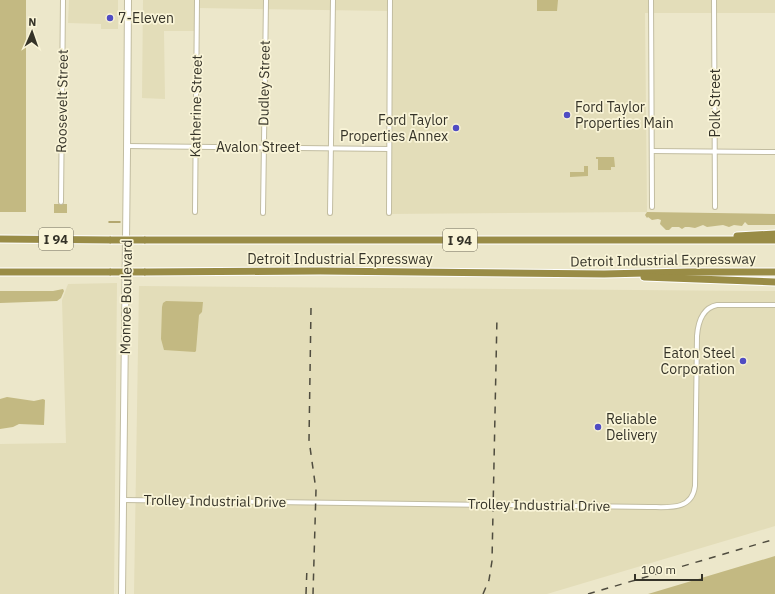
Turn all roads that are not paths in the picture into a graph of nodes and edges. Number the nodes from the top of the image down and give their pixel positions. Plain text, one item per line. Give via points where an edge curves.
1 (63, 0) edge
2 (128, 0) edge
3 (197, 0) edge
4 (266, 0) edge
5 (333, 0) edge
6 (390, 0) edge
7 (651, 0) edge
8 (714, 0) edge
9 (127, 146) junction
10 (196, 147) junction
11 (263, 148) junction
12 (330, 148) junction
13 (389, 149) junction
14 (652, 151) junction
15 (715, 152) junction
16 (775, 152) edge
17 (61, 202) dead end
18 (652, 207) dead end
19 (715, 207) dead end
20 (195, 212) dead end
21 (263, 213) dead end
22 (330, 213) dead end
23 (389, 213) dead end
24 (775, 234) edge
25 (0, 239) edge
26 (698, 240) junction
27 (775, 240) edge
28 (0, 272) edge
29 (775, 272) edge
30 (604, 274) junction
31 (775, 282) edge
32 (775, 305) edge
33 (124, 500) junction
34 (122, 594) edge

1 - 17 street, Roosevelt Street
2 - 9 street, Monroe Boulevard
3 - 10 street, Katherine Street
4 - 11 street, Dudley Street
5 - 12 street
6 - 13 street
7 - 14 street
8 - 15 street, Polk Street
9 - 10 street, Avalon Street
9 - 33 street, Monroe Boulevard
10 - 11 street, Avalon Street
10 - 20 street, Katherine Street
11 - 12 street, Avalon Street
11 - 21 street, Dudley Street
12 - 13 street, Avalon Street
12 - 22 street
13 - 23 street
14 - 15 street
14 - 18 street
15 - 16 street
15 - 19 street, Polk Street
24 - 26 highway
25 - 26 highway, Detroit Industrial Expressway / I 94, bridge
26 - 27 highway, Detroit Industrial Expressway / I 94
28 - 30 highway, Detroit Industrial Expressway, bridge
29 - 30 highway, Detroit Industrial Expressway
30 - 31 highway
32 - 33 street, Trolley Industrial Drive via 717,305 709,308 701,318 697,336 695,486 688,502 679,506
33 - 34 street, Monroe Boulevard

